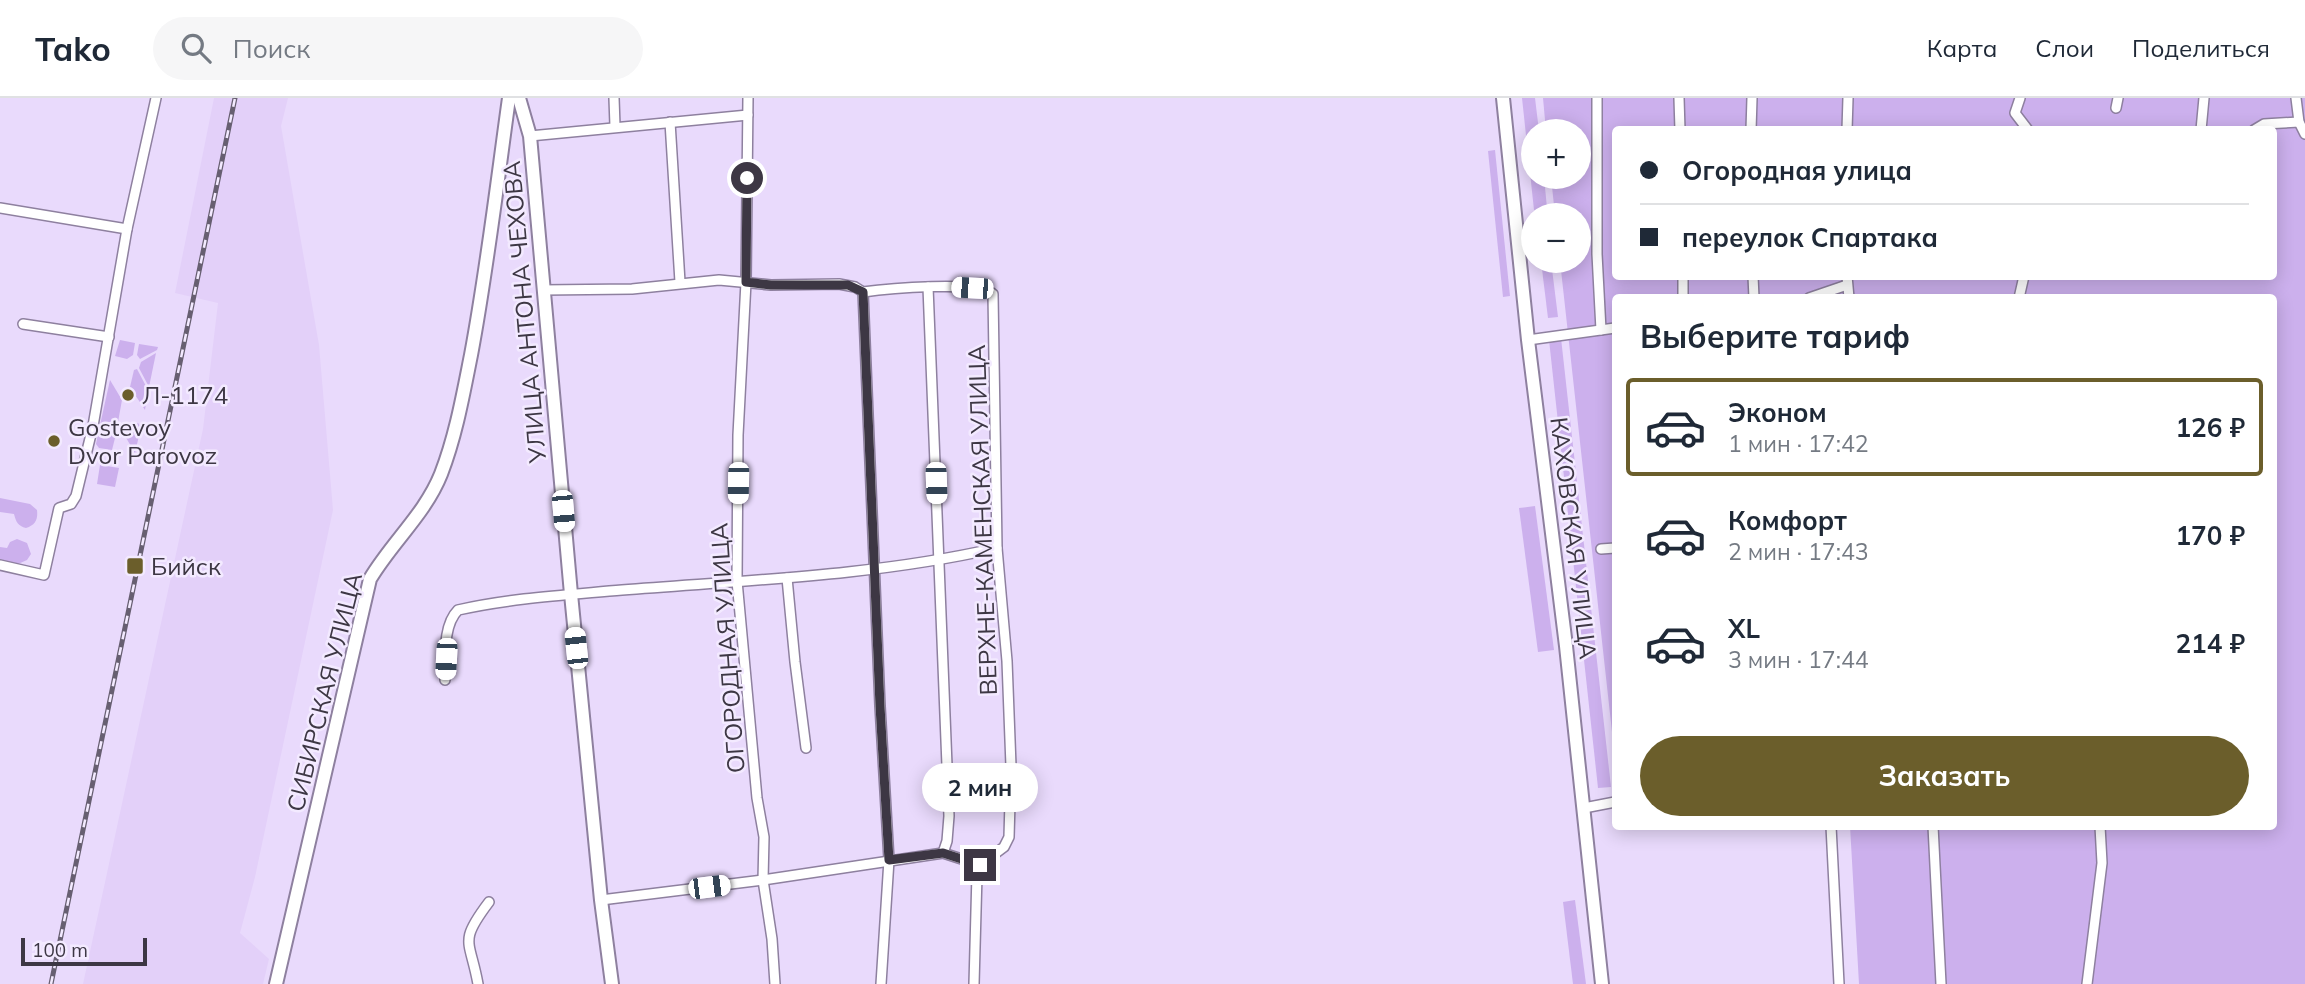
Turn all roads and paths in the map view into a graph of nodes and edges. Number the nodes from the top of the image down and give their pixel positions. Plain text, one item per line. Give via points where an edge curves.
1 (156, 98) edge
2 (509, 98) edge
3 (519, 98) edge
4 (614, 98) edge
5 (748, 98) edge
6 (1503, 98) edge
7 (1597, 98) edge
8 (1679, 98) edge
9 (1752, 98) edge
10 (1847, 98) edge
11 (2020, 98) edge
12 (2204, 98) edge
13 (2296, 98) edge
14 (748, 115) junction
15 (670, 122) junction
16 (2298, 122) junction
17 (615, 126) junction
18 (1680, 126) edge
19 (1751, 126) edge
20 (1847, 126) edge
21 (2025, 126) edge
22 (2201, 126) edge
23 (2261, 126) edge
24 (2305, 134) edge
25 (530, 135) junction
26 (0, 208) edge
27 (127, 229) junction
28 (1847, 281) edge
29 (680, 282) junction
30 (746, 282) junction
31 (928, 287) junction
32 (543, 290) junction
33 (863, 292) junction
34 (1818, 294) edge
35 (23, 324) dead end
36 (1612, 328) edge
37 (1601, 330) junction
38 (109, 337) junction
39 (1528, 340) junction
40 (998, 548) junction
41 (1612, 548) edge
42 (1601, 549) dead end
43 (939, 561) junction
44 (0, 565) edge
45 (874, 569) junction
46 (787, 578) junction
47 (737, 581) junction
48 (571, 594) junction
49 (445, 680) dead end
50 (806, 748) dead end
51 (1612, 803) edge
52 (1584, 808) junction
53 (1831, 830) edge
54 (1933, 830) edge
55 (2100, 830) edge
56 (943, 853) junction
57 (889, 860) junction
58 (980, 865) junction
59 (763, 880) junction
60 (601, 900) junction
61 (489, 902) dead end
62 (276, 984) edge
63 (478, 984) edge
64 (612, 984) edge
65 (775, 984) edge
66 (881, 984) edge
67 (974, 984) edge
68 (1602, 984) edge
69 (1839, 984) edge
70 (1941, 984) edge
71 (2087, 984) edge

1 - 27 street
2 - 62 street, СИБИРСКАЯ УЛИЦА via 482,301 457,427 425,506 370,579
3 - 25 street, УЛИЦА АНТОНА ЧЕХОВА
4 - 17 street
5 - 14 street, ОГОРОДНАЯ УЛИЦА
6 - 39 street, КАХОВСКАЯ УЛИЦА
7 - 37 street
8 - 18 street
9 - 19 street
10 - 20 street
11 - 21 street via 2015,113
12 - 22 street
13 - 16 street
14 - 15 street
14 - 30 street, ОГОРОДНАЯ УЛИЦА
15 - 17 street
15 - 29 street
16 - 23 street
16 - 24 street
17 - 25 street
25 - 32 street, УЛИЦА АНТОНА ЧЕХОВА
26 - 27 street
27 - 38 street
28 - 34 street
29 - 30 street, ВЕРХНЕ-КАМЕНСКАЯ УЛИЦА
29 - 32 street, ВЕРХНЕ-КАМЕНСКАЯ УЛИЦА via 632,289
30 - 33 street, ВЕРХНЕ-КАМЕНСКАЯ УЛИЦА via 848,285
30 - 47 street, ОГОРОДНАЯ УЛИЦА
31 - 33 street, ВЕРХНЕ-КАМЕНСКАЯ УЛИЦА
31 - 40 street, ВЕРХНЕ-КАМЕНСКАЯ УЛИЦА via 987,289 993,295
31 - 43 street
32 - 48 street, УЛИЦА АНТОНА ЧЕХОВА
33 - 45 street
35 - 38 street
36 - 37 street
37 - 39 street
38 - 44 street via 78,490 74,501 59,508 44,575
39 - 52 street, КАХОВСКАЯ УЛИЦА
40 - 43 street
40 - 58 street, ВЕРХНЕ-КАМЕНСКАЯ УЛИЦА via 1007,661 1010,823 1004,846
41 - 42 street
43 - 45 street
43 - 56 street via 949,816
45 - 46 street
45 - 57 street
46 - 47 street
46 - 50 street
47 - 48 street
47 - 59 street, ОГОРОДНАЯ УЛИЦА via 764,837
48 - 49 street via 458,610 447,638
48 - 60 street, УЛИЦА АНТОНА ЧЕХОВА
51 - 52 street
52 - 68 street, КАХОВСКАЯ УЛИЦА
53 - 69 street
54 - 70 street
55 - 71 street via 2102,863
56 - 57 street
56 - 58 street
57 - 59 street
57 - 66 street
58 - 67 street
59 - 60 street
59 - 65 street, ОГОРОДНАЯ УЛИЦА
60 - 64 street, УЛИЦА АНТОНА ЧЕХОВА
61 - 63 street via 468,936

